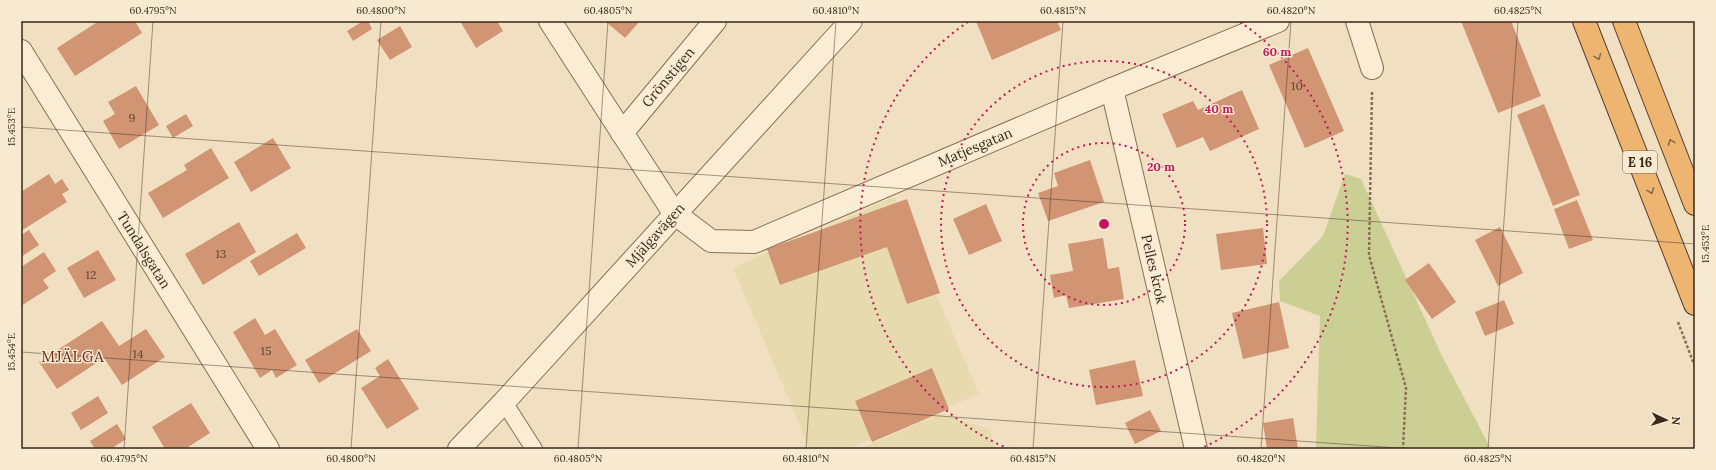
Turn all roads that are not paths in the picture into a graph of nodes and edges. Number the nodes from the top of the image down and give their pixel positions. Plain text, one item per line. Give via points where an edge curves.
1 (550, 21) edge
2 (715, 21) edge
3 (851, 21) edge
4 (1278, 21) edge
5 (1357, 21) edge
6 (1584, 21) edge
7 (1624, 21) edge
8 (21, 51) edge
9 (1372, 68) road end
10 (1112, 89) junction
11 (622, 133) junction
12 (1695, 204) edge
13 (674, 213) junction
14 (1695, 304) edge
15 (504, 402) junction
16 (268, 449) edge
17 (459, 449) edge
18 (534, 449) edge
19 (1196, 449) edge

1 - 11 street
2 - 11 street, Grönstigen
3 - 13 street, Mjälgavägen
4 - 10 street, Matjesgatan
5 - 9 street
6 -> 14 highway, E 16
12 -> 7 highway, E 16
8 - 16 street, Tundalsgatan
10 - 13 street, Matjesgatan via 754,242 711,241
10 - 19 street, Pelles krok
11 - 13 street
13 - 15 street, Mjälgavägen
15 - 17 street, Mjälgavägen
15 - 18 lane

